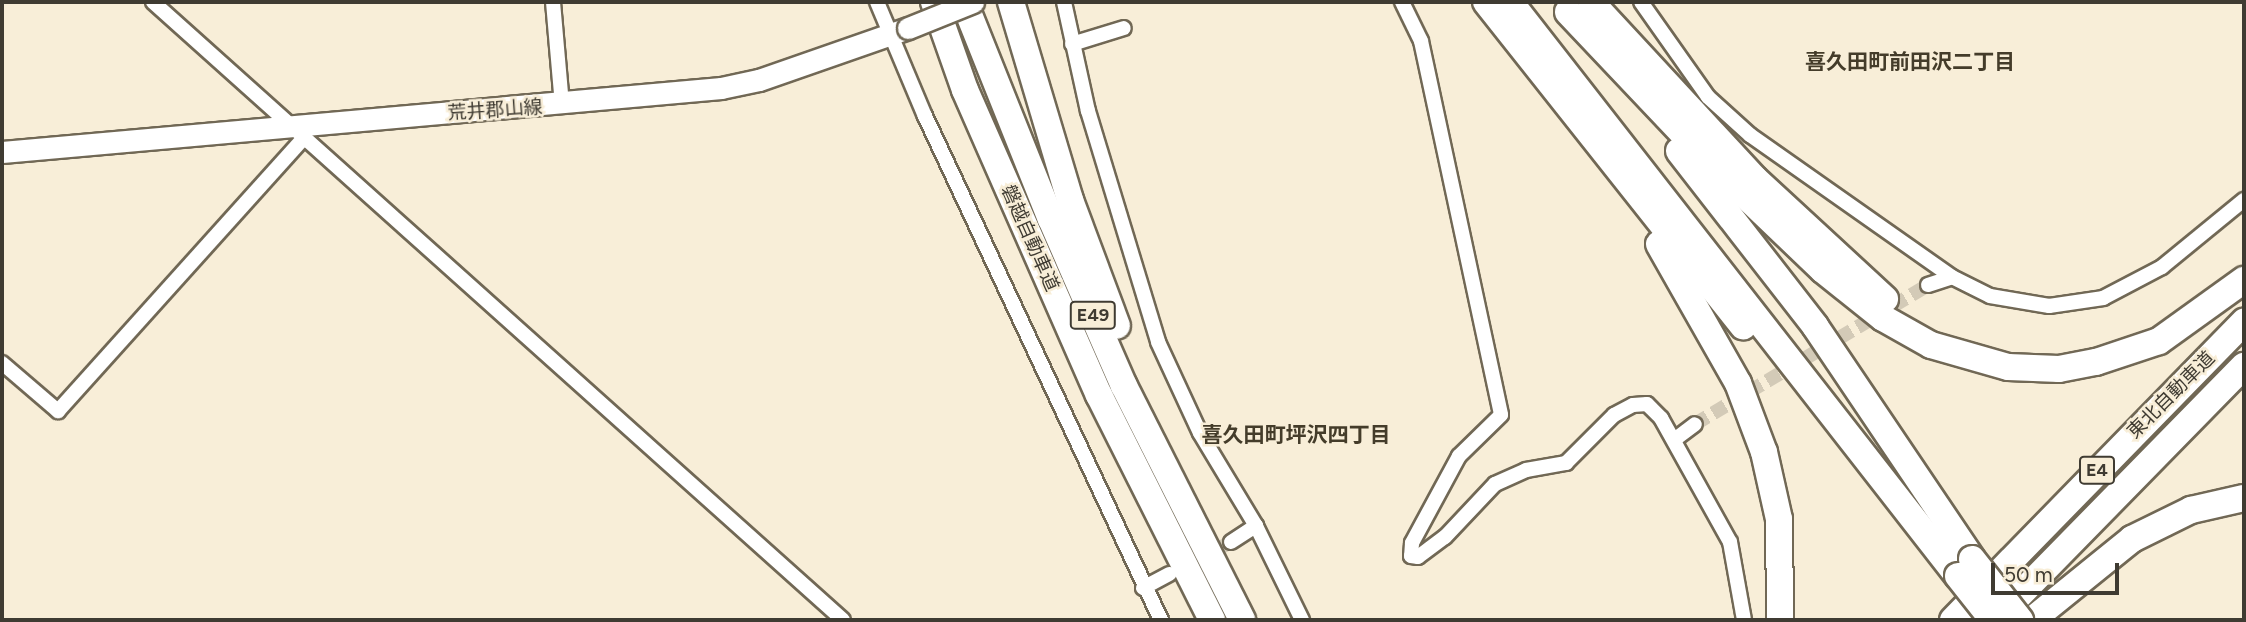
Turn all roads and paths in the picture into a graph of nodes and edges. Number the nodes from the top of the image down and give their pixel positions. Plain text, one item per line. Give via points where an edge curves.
1 (153, 2) edge
2 (553, 2) edge
3 (877, 2) edge
4 (923, 2) edge
5 (934, 2) edge
6 (964, 2) edge
7 (973, 2) edge
8 (1011, 2) edge
9 (1064, 2) edge
10 (1402, 2) edge
11 (1486, 2) edge
12 (1510, 2) edge
13 (1641, 2) edge
14 (1573, 5) edge
15 (1125, 28) dead end
16 (899, 31) junction
17 (1072, 44) junction
18 (965, 90) junction
19 (562, 105) junction
20 (1575, 115) junction
21 (295, 133) junction
22 (2, 152) edge
23 (2244, 200) edge
24 (1951, 277) junction
25 (2244, 280) edge
26 (1928, 285) tunnel mouth
27 (2244, 322) edge
28 (2, 363) edge
29 (2244, 366) edge
30 (1695, 424) tunnel mouth
31 (1674, 440) junction
32 (2244, 498) edge
33 (1256, 526) junction
34 (1926, 535) junction
35 (1231, 542) tunnel mouth
36 (1965, 568) junction
37 (1169, 574) tunnel mouth
38 (1143, 588) junction
39 (843, 620) edge
40 (1161, 620) edge
41 (1212, 620) edge
42 (1244, 620) edge
43 (1303, 620) edge
44 (1744, 620) edge
45 (1780, 620) edge
46 (1953, 620) edge
47 (1994, 620) edge
48 (2020, 620) edge
49 (2032, 620) edge

1 - 21 street
2 - 19 street
3 - 16 street
4 - 18 highway
5 - 18 highway, 磐越自動車道 / E49
6 - 42 highway, 磐越自動車道 / E49 via 1124,386
7 - 16 main road, 荒井郡山線, bridge
8 - 42 highway via 1051,142 1104,295
9 - 17 street
10 - 31 street via 1421,41 1501,415 1459,456 1412,543 1411,556 1446,537 1495,484 1526,470 1566,463 1624,408 1647,404
11 - 20 highway
12 - 34 highway
13 - 24 street via 1708,97 1750,135
14 - 25 highway via 1750,201 1823,270 1882,318 1955,354 2008,367 2059,369 2130,354 2159,341
14 - 36 highway via 1815,327
15 - 17 street
16 - 19 main road, 荒井郡山線 via 734,85
16 - 38 street
17 - 33 street via 1107,181 1158,342 1200,433
18 - 41 highway, 磐越自動車道 / E49 via 1099,395
19 - 21 main road, 荒井郡山線
20 - 34 highway via 1742,326
20 - 45 highway via 1694,303 1752,419 1779,519
21 - 22 main road, 荒井郡山線
21 - 28 street via 58,411
21 - 39 street
23 - 24 street via 2162,267 2103,298 2074,305 2019,303
24 - 26 street
27 - 46 highway, 東北自動車道 / E4
29 - 47 highway, 東北自動車道 / E4
30 - 31 street
31 - 44 street via 1730,542
32 - 49 highway via 2191,510 2142,533
33 - 35 street
33 - 43 street
34 - 36 highway
36 - 47 highway, bridge
36 - 48 highway, bridge
37 - 38 street
38 - 40 street

